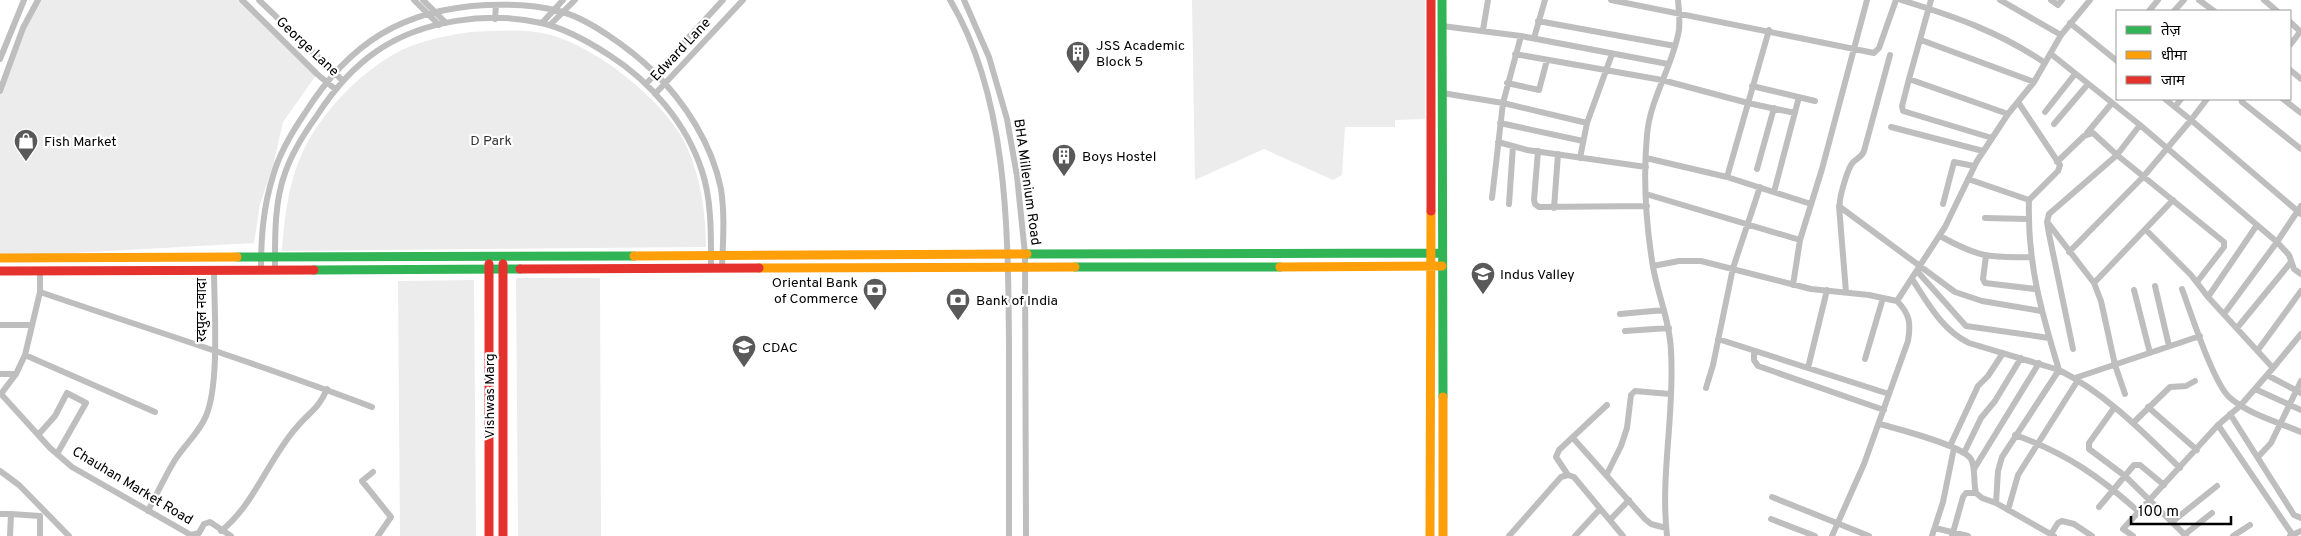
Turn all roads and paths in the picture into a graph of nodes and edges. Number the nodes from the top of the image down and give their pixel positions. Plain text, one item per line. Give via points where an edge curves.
1 (24, 0) edge
2 (38, 0) edge
3 (242, 0) edge
4 (259, 0) edge
5 (414, 0) edge
6 (423, 0) edge
7 (563, 0) edge
8 (575, 0) edge
9 (723, 0) edge
10 (743, 0) edge
11 (950, 0) edge
12 (964, 0) edge
13 (1431, 0) edge
14 (1442, 0) edge
15 (1488, 0) edge
16 (1545, 0) edge
17 (1611, 0) edge
18 (1678, 0) edge
19 (1867, 0) edge
20 (1896, 0) edge
21 (1901, 0) edge
22 (1931, 0) edge
23 (2000, 0) edge
24 (2051, 0) edge
25 (2062, 0) edge
26 (2090, 0) edge
27 (2158, 0) edge
28 (2184, 0) edge
29 (2199, 0) edge
30 (2264, 0) edge
31 (496, 5) junction
32 (1930, 9) junction
33 (554, 10) junction
34 (2150, 10) edge
35 (2175, 10) edge
36 (2213, 10) edge
37 (2276, 10) edge
38 (563, 12) junction
39 (431, 13) junction
40 (1679, 14) junction
41 (495, 19) junction
42 (1538, 21) junction
43 (542, 23) junction
44 (2070, 23) junction
45 (2291, 23) edge
46 (443, 24) junction
47 (550, 25) junction
48 (1442, 26) junction
49 (1483, 30) junction
50 (1769, 30) junction
51 (2301, 32) edge
52 (2061, 35) junction
53 (1521, 36) junction
54 (1534, 38) junction
55 (1921, 40) junction
56 (2291, 44) edge
57 (1675, 46) junction
58 (1855, 48) junction
59 (1515, 54) junction
60 (1612, 54) junction
61 (2051, 54) junction
62 (1890, 55) dead end
63 (0, 59) edge
64 (2116, 59) edge
65 (1547, 60) junction
66 (2046, 63) junction
67 (1668, 64) junction
68 (1606, 70) junction
69 (2291, 71) edge
70 (333, 73) junction
71 (656, 74) junction
72 (2075, 74) junction
73 (1909, 79) junction
74 (2301, 79) edge
75 (1662, 80) junction
76 (343, 81) junction
77 (326, 82) junction
78 (2034, 82) junction
79 (665, 83) junction
80 (1507, 83) junction
81 (646, 84) junction
82 (2088, 84) junction
83 (1752, 86) junction
84 (335, 89) junction
85 (0, 91) edge
86 (1442, 93) junction
87 (655, 94) junction
88 (1800, 97) junction
89 (2166, 100) edge
90 (2180, 100) edge
91 (2206, 100) edge
92 (2241, 100) edge
93 (2284, 100) edge
94 (1815, 101) dead end
95 (2018, 102) junction
96 (1503, 103) junction
97 (1748, 103) junction
98 (2112, 103) junction
99 (2175, 107) junction
100 (1774, 108) junction
101 (2045, 112) dead end
102 (1795, 113) junction
103 (2301, 113) edge
104 (2008, 114) junction
105 (2191, 120) junction
106 (1500, 123) junction
107 (1587, 123) junction
108 (2054, 124) dead end
109 (2140, 125) junction
110 (1891, 127) dead end
111 (2086, 135) junction
112 (1992, 138) junction
113 (1583, 140) junction
114 (1498, 142) junction
115 (1513, 146) junction
116 (2168, 148) junction
117 (2301, 149) edge
118 (1538, 151) junction
119 (1983, 151) junction
120 (1558, 154) junction
121 (2117, 155) junction
122 (1580, 158) junction
123 (1646, 158) junction
124 (2057, 162) junction
125 (1974, 166) junction
126 (1646, 167) junction
127 (1757, 170) dead end
128 (1727, 177) junction
129 (2144, 177) junction
130 (1968, 179) junction
131 (1760, 187) junction
132 (1774, 192) junction
133 (1646, 194) junction
134 (1492, 198) dead end
135 (2028, 200) junction
136 (2173, 200) junction
137 (1839, 203) junction
138 (1509, 204) dead end
139 (1811, 204) junction
140 (1943, 204) dead end
141 (1647, 206) junction
142 (1554, 208) junction
143 (2300, 211) edge
144 (1985, 218) dead end
145 (2028, 219) junction
146 (2047, 222) junction
147 (1747, 224) junction
148 (2258, 225) junction
149 (2146, 230) junction
150 (1940, 236) junction
151 (1800, 240) junction
152 (2277, 242) junction
153 (2069, 252) junction
154 (1430, 253) junction
155 (1442, 253) junction
156 (1008, 254) junction
157 (1025, 254) junction
158 (722, 255) junction
159 (489, 256) junction
160 (503, 256) junction
161 (711, 256) junction
162 (1986, 256) junction
163 (261, 257) junction
164 (275, 257) junction
165 (2031, 257) junction
166 (0, 258) edge
167 (2291, 262) junction
168 (1430, 266) junction
169 (1442, 266) junction
170 (1653, 266) junction
171 (1025, 267) junction
172 (711, 268) junction
173 (722, 268) junction
174 (1008, 268) junction
175 (1733, 268) junction
176 (1919, 268) junction
177 (489, 269) junction
178 (503, 269) junction
179 (0, 270) edge
180 (40, 270) junction
181 (214, 270) junction
182 (261, 271) junction
183 (275, 271) junction
184 (2301, 274) edge
185 (1912, 279) junction
186 (2197, 282) junction
187 (2094, 283) junction
188 (1793, 285) junction
189 (2155, 286) dead end
190 (2036, 289) junction
191 (2182, 289) dead end
192 (1827, 290) junction
193 (2134, 290) dead end
194 (2301, 291) edge
195 (40, 292) junction
196 (1846, 292) junction
197 (2208, 297) junction
198 (1883, 298) junction
199 (1897, 301) junction
200 (1664, 310) junction
201 (2041, 311) junction
202 (1620, 314) dead end
203 (2224, 314) junction
204 (0, 324) edge
205 (31, 325) junction
206 (1669, 328) junction
207 (2237, 328) junction
208 (1625, 331) dead end
209 (2301, 334) edge
210 (2200, 336) junction
211 (2049, 338) junction
212 (1718, 339) junction
213 (2169, 346) junction
214 (2073, 348) dead end
215 (2258, 350) junction
216 (214, 351) junction
217 (1754, 351) junction
218 (2003, 352) junction
219 (2150, 353) junction
220 (25, 355) junction
221 (2021, 358) junction
222 (1865, 359) dead end
223 (2038, 363) junction
224 (2115, 364) junction
225 (1808, 368) junction
226 (2273, 368) junction
227 (2059, 370) junction
228 (0, 374) edge
229 (16, 374) junction
230 (2266, 374) junction
231 (2077, 379) junction
232 (2195, 381) dead end
233 (2301, 381) edge
234 (1706, 388) dead end
235 (327, 389) junction
236 (2255, 389) junction
237 (2298, 392) edge
238 (0, 393) edge
239 (1670, 394) junction
240 (1889, 394) junction
241 (2125, 394) dead end
242 (1607, 405) dead end
243 (2289, 405) junction
244 (372, 406) dead end
245 (2148, 406) junction
246 (2240, 406) junction
247 (2114, 408) junction
248 (1884, 410) junction
249 (2301, 410) edge
250 (155, 412) dead end
251 (2230, 414) junction
252 (2133, 423) junction
253 (1880, 424) junction
254 (2281, 424) junction
255 (2218, 425) junction
256 (2301, 432) edge
257 (38, 435) junction
258 (2015, 435) junction
259 (1573, 438) junction
260 (2038, 443) junction
261 (1952, 447) junction
262 (2197, 450) junction
263 (1964, 453) junction
264 (57, 454) junction
265 (2258, 457) junction
266 (2180, 468) junction
267 (1974, 470) junction
268 (0, 471) edge
269 (372, 472) dead end
270 (1607, 474) junction
271 (1568, 475) junction
272 (2125, 476) junction
273 (2164, 485) junction
274 (2217, 486) dead end
275 (2113, 489) junction
276 (1976, 493) junction
277 (1772, 497) dead end
278 (1629, 500) junction
279 (2150, 500) junction
280 (1996, 503) junction
281 (2099, 507) dead end
282 (1600, 509) junction
283 (2008, 510) junction
284 (148, 511) junction
285 (2139, 512) junction
286 (2212, 512) dead end
287 (0, 514) edge
288 (11, 514) junction
289 (2301, 518) edge
290 (1610, 520) junction
291 (1770, 520) dead end
292 (2172, 522) junction
293 (1838, 524) junction
294 (2250, 525) dead end
295 (1666, 528) junction
296 (1935, 528) junction
297 (221, 531) junction
298 (2301, 531) edge
299 (1953, 534) edge
300 (2052, 535) edge
301 (2185, 535) edge
302 (2291, 535) edge
303 (10, 536) edge
304 (40, 536) edge
305 (69, 536) edge
306 (231, 536) edge
307 (378, 536) edge
308 (489, 536) edge
309 (503, 536) edge
310 (1010, 536) edge
311 (1026, 536) edge
312 (1430, 536) edge
313 (1443, 536) edge
314 (1509, 536) edge
315 (1576, 536) edge
316 (1623, 536) edge
317 (1667, 536) edge
318 (1815, 536) edge
319 (1832, 536) edge
320 (1869, 536) edge
321 (1932, 536) edge
322 (1968, 536) edge
323 (2092, 536) edge
324 (2133, 536) edge
325 (2233, 536) edge

1 - 63 street
2 - 85 street
3 - 77 street, George Lane
4 - 70 street, George Lane
5 - 39 street
6 - 39 street
7 - 33 street
8 - 38 street
9 - 71 street, Edward Lane
10 - 79 street, Edward Lane
11 - 156 street, BHA Millenium Road via 977,60 992,116
12 - 157 street, BHA Millenium Road via 989,57 1007,119
13 - 154 street
14 - 48 street
15 - 49 street
16 - 42 street
17 - 40 street
18 - 40 street
19 - 58 street
20 - 58 street via 1877,52
21 - 32 street
22 - 32 street
23 - 52 street
24 - 25 street via 2058,5
26 - 44 street
27 - 34 street
28 - 35 street
29 - 36 street
30 - 37 street
31 - 33 street
31 - 39 street via 466,6
31 - 41 street
32 - 55 street
32 - 66 street via 1992,31
33 - 38 street
33 - 43 street
38 - 47 street
38 - 71 street via 623,44
39 - 46 street
39 - 70 street via 378,34
40 - 50 street
40 - 57 street
41 - 43 street
41 - 46 street
42 - 54 street
42 - 57 street
43 - 47 street
44 - 52 street
44 - 64 street
45 - 51 street
46 - 76 street via 398,39 377,50
47 - 81 street via 602,50 630,68
48 - 49 street
48 - 86 street
49 - 53 street
50 - 58 street
50 - 83 street
51 - 56 street
52 - 61 street
53 - 54 street
53 - 59 street
54 - 60 street
55 - 73 street
55 - 78 street
57 - 67 street
58 - 139 street
59 - 65 street
59 - 80 street
60 - 67 street
60 - 68 street
61 - 66 street
61 - 72 street
62 - 137 street via 1864,151 1860,159 1851,165
65 - 68 street
65 - 80 street via 1540,90
66 - 78 street
67 - 75 street
68 - 75 street
68 - 107 street
69 - 74 street
70 - 76 street, George Lane
70 - 77 street
71 - 79 street
71 - 81 street, Edward Lane
72 - 82 street
72 - 101 street
73 - 104 street
73 - 112 street via 1903,111
75 - 97 street
75 - 123 street via 1647,132
76 - 84 street
77 - 84 street, George Lane
77 - 163 street via 278,162 265,206
78 - 95 street
79 - 87 street, Edward Lane
79 - 158 street via 699,130 712,159 720,189
80 - 96 street
81 - 87 street
82 - 98 street
82 - 108 street
83 - 88 street
83 - 97 street
84 - 164 street via 294,151 284,174
86 - 96 street
86 - 155 street
87 - 161 street via 687,137 702,171 707,194
88 - 94 street
88 - 102 street
89 - 99 street
90 - 99 street
91 - 105 street
92 - 117 street
93 - 103 street
95 - 104 street
95 - 124 street
96 - 106 street
96 - 107 street
97 - 100 street
97 - 128 street
98 - 109 street
98 - 111 street
99 - 105 street
100 - 102 street
100 - 127 street
102 - 132 street
104 - 112 street
105 - 116 street
105 - 143 street
106 - 113 street
106 - 114 street
107 - 113 street
109 - 116 street
109 - 121 street
110 - 119 street
111 - 121 street via 2093,133
111 - 124 street
112 - 119 street
113 - 122 street
114 - 115 street
114 - 134 street
115 - 118 street
115 - 138 street
116 - 129 street
116 - 148 street
118 - 120 street
118 - 142 street via 1534,200 1539,207
119 - 125 street
120 - 122 street
120 - 142 street
121 - 129 street
121 - 146 street via 2052,211
122 - 126 street
123 - 126 street
123 - 128 street
124 - 135 street via 2060,165 2058,170
125 - 130 street
125 - 140 street via 1954,162
126 - 133 street
128 - 131 street
129 - 136 street
129 - 153 street
130 - 135 street
130 - 150 street
131 - 132 street
131 - 147 street
132 - 139 street
133 - 141 street
133 - 147 street
135 - 145 street
136 - 149 street
136 - 186 street via 2224,242 2224,247
137 - 176 street
137 - 196 street
139 - 151 street
141 - 142 street
141 - 170 street
143 - 152 street
144 - 145 street
145 - 165 street
146 - 153 street
146 - 214 street
147 - 151 street
147 - 175 street
148 - 152 street
148 - 197 street
149 - 186 street
149 - 187 street
150 - 162 street
150 - 176 street
151 - 188 street
152 - 167 street
152 - 203 street
153 - 187 street
154 - 155 street
154 - 157 street
154 - 168 street
155 - 169 street
156 - 157 street
156 - 158 street
156 - 174 street, BHA Millenium Road
157 - 171 street, BHA Millenium Road
158 - 161 street
158 - 173 street
159 - 160 street
159 - 164 street
159 - 177 street, Vishwas Marg
160 - 161 street
160 - 178 street, Vishwas Marg
161 - 172 street
162 - 165 street
162 - 190 street via 1985,283
163 - 164 street
163 - 166 street
163 - 182 street
164 - 183 street
165 - 190 street
167 - 184 street
167 - 207 street
168 - 169 street
168 - 171 street
168 - 312 street
169 - 313 street
170 - 175 street via 1701,261
170 - 200 street
171 - 174 street
171 - 311 street, BHA Millenium Road
172 - 173 street
172 - 178 street
173 - 174 street
174 - 310 street, BHA Millenium Road
175 - 188 street
175 - 212 street
176 - 185 street
176 - 201 street via 1968,298
176 - 211 street via 1966,326
177 - 178 street
177 - 183 street
177 - 308 street, Vishwas Marg
178 - 309 street, Vishwas Marg
179 - 180 street
180 - 181 street
180 - 195 street, Chauhan Market Road
181 - 182 street
181 - 216 street, रदपुल नवादा
182 - 183 street
185 - 199 street
185 - 218 street via 1946,328 1957,337
186 - 197 street
187 - 224 street
188 - 192 street
189 - 213 street
190 - 201 street
191 - 210 street
192 - 196 street
192 - 225 street
193 - 219 street
194 - 215 street
195 - 205 street, Chauhan Market Road
195 - 216 street
196 - 198 street
197 - 203 street
198 - 199 street
198 - 222 street
199 - 240 street via 1909,317 1910,329
200 - 202 street
200 - 206 street
201 - 211 street
203 - 207 street
204 - 205 street
205 - 220 street, Chauhan Market Road
206 - 208 street
206 - 239 street via 1672,352
207 - 215 street
209 - 226 street
210 - 213 street
210 - 246 street via 2218,380 2228,396
211 - 227 street
212 - 217 street
212 - 234 street
213 - 219 street
215 - 226 street
216 - 235 street
216 - 284 street, रदपुल नवादा via 207,415 175,461
217 - 225 street
217 - 248 street via 1758,366
218 - 221 street
218 - 261 street via 1978,386
219 - 224 street
220 - 229 street, Chauhan Market Road
220 - 250 street
221 - 223 street
221 - 263 street via 1981,418
223 - 227 street
223 - 267 street
224 - 231 street
224 - 241 street
225 - 240 street
226 - 230 street
227 - 231 street
227 - 258 street
228 - 229 street
229 - 238 street, Chauhan Market Road
230 - 236 street
230 - 237 street
231 - 247 street
231 - 260 street
232 - 245 street via 2186,386 2170,387
233 - 237 street
235 - 244 street
235 - 297 street via 321,404 296,427 239,513
236 - 243 street
236 - 246 street
237 - 243 street
238 - 257 street, Chauhan Market Road
239 - 270 street via 1635,391 1631,394 1627,428
239 - 295 street
240 - 248 street
242 - 259 street
243 - 249 street
243 - 254 street
245 - 252 street
245 - 262 street
246 - 251 street
246 - 254 street
247 - 252 street
247 - 272 street via 2088,446
248 - 253 street
251 - 255 street
251 - 265 street
252 - 266 street
253 - 261 street
253 - 293 street
254 - 256 street
254 - 265 street via 2271,443
255 - 262 street
255 - 302 street
257 - 264 street, Chauhan Market Road
257 - 264 street via 67,393 86,403
258 - 260 street
258 - 280 street via 1998,471
259 - 270 street
259 - 271 street via 1556,457
260 - 275 street via 2083,467
260 - 283 street via 2018,475
261 - 263 street
261 - 296 street
262 - 266 street
263 - 267 street via 1971,459
264 - 284 street, Chauhan Market Road via 72,467
265 - 289 street via 2294,515
266 - 273 street
267 - 276 street
268 - 305 street via 19,485
269 - 307 street via 362,481 391,517
270 - 278 street
271 - 282 street
271 - 314 street via 1561,477
272 - 273 street via 2134,465 2140,465
272 - 275 street
272 - 279 street
273 - 279 street
274 - 292 street
275 - 281 street
275 - 285 street
276 - 280 street
276 - 299 street via 1966,493 1963,498
277 - 293 street
278 - 290 street
278 - 295 street via 1651,524
279 - 285 street
279 - 292 street
280 - 283 street
282 - 290 street
282 - 315 street
283 - 300 street
284 - 297 street, Chauhan Market Road via 191,534 199,533 207,522
285 - 324 street via 2123,529
286 - 301 street
287 - 288 street
288 - 303 street
288 - 304 street via 40,516
290 - 316 street
291 - 318 street
292 - 301 street
293 - 319 street
293 - 320 street
294 - 325 street
295 - 317 street
296 - 299 street
296 - 321 street
297 - 306 street, Chauhan Market Road
298 - 302 street
299 - 322 street
300 - 323 street via 2062,521 2074,524

